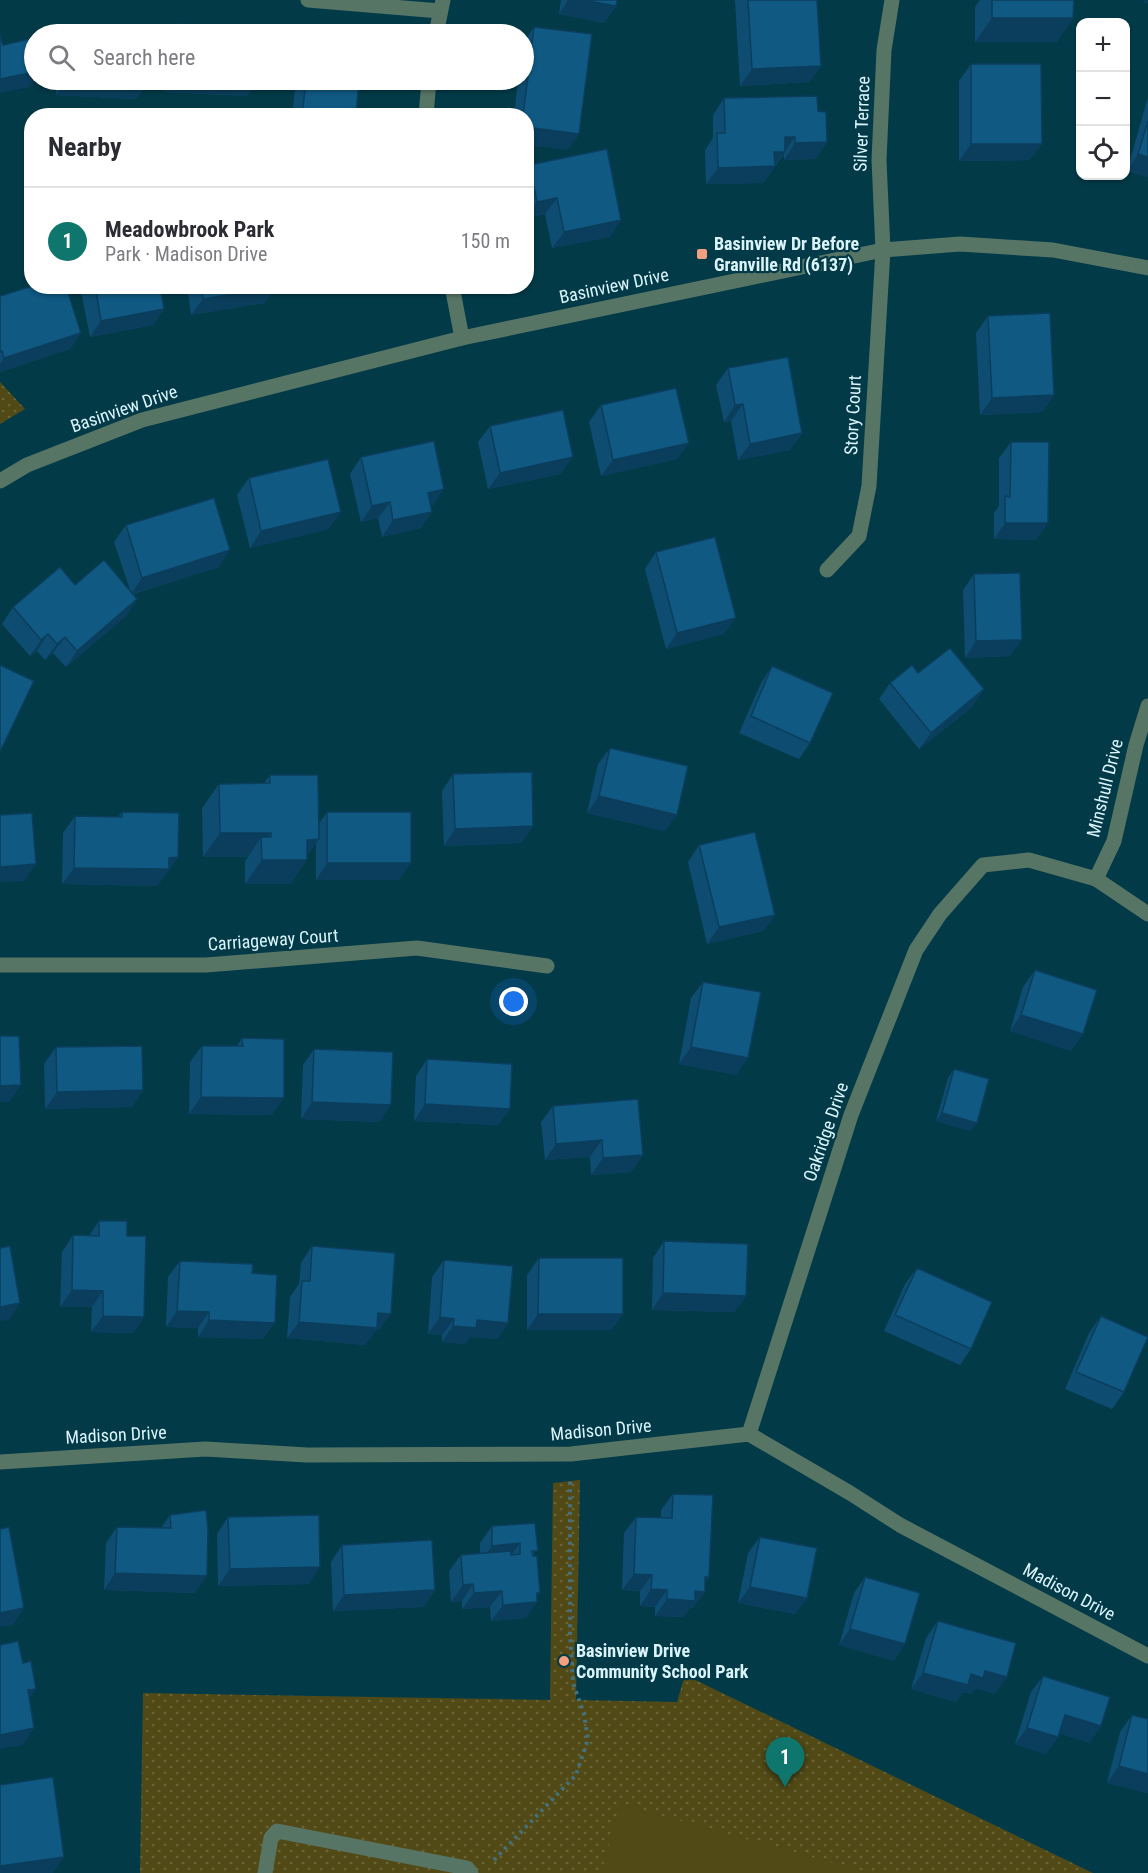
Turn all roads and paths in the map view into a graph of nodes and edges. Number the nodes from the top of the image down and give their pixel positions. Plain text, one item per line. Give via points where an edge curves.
1 (308, 0) edge
2 (892, 0) edge
3 (441, 5) edge
4 (437, 24) edge
5 (428, 90) edge
6 (427, 108) edge
7 (883, 249) junction
8 (1148, 268) edge
9 (454, 294) edge
10 (462, 338) junction
11 (0, 481) edge
12 (827, 570) dead end
13 (1148, 706) edge
14 (1096, 879) junction
15 (1148, 914) edge
16 (0, 965) edge
17 (547, 966) dead end
18 (749, 1434) junction
19 (571, 1454) junction
20 (0, 1462) edge
21 (1148, 1656) edge
22 (487, 1866) dead end
23 (265, 1873) edge
24 (471, 1873) edge

1 - 3 street
2 - 7 street, Silver Terrace via 879,160
3 - 4 street
5 - 6 street
7 - 8 street, Basinview Drive via 960,244 1053,250
7 - 10 street, Basinview Drive
7 - 12 street, Story Court via 869,486 859,536
9 - 10 street
10 - 11 street, Basinview Drive via 142,420 27,465
13 - 14 street, Minshull Drive via 1114,841
14 - 15 street
14 - 18 street, Oakridge Drive via 1029,860 983,865 940,914 916,950 851,1115
16 - 17 street, Carriageway Court via 206,965 417,948
18 - 19 street, Madison Drive
18 - 21 street, Madison Drive via 900,1525
19 - 20 street, Madison Drive via 307,1455 205,1449
19 - 22 path via 570,1633 573,1683 588,1738 576,1775
23 - 24 street via 271,1838 277,1831 467,1868

